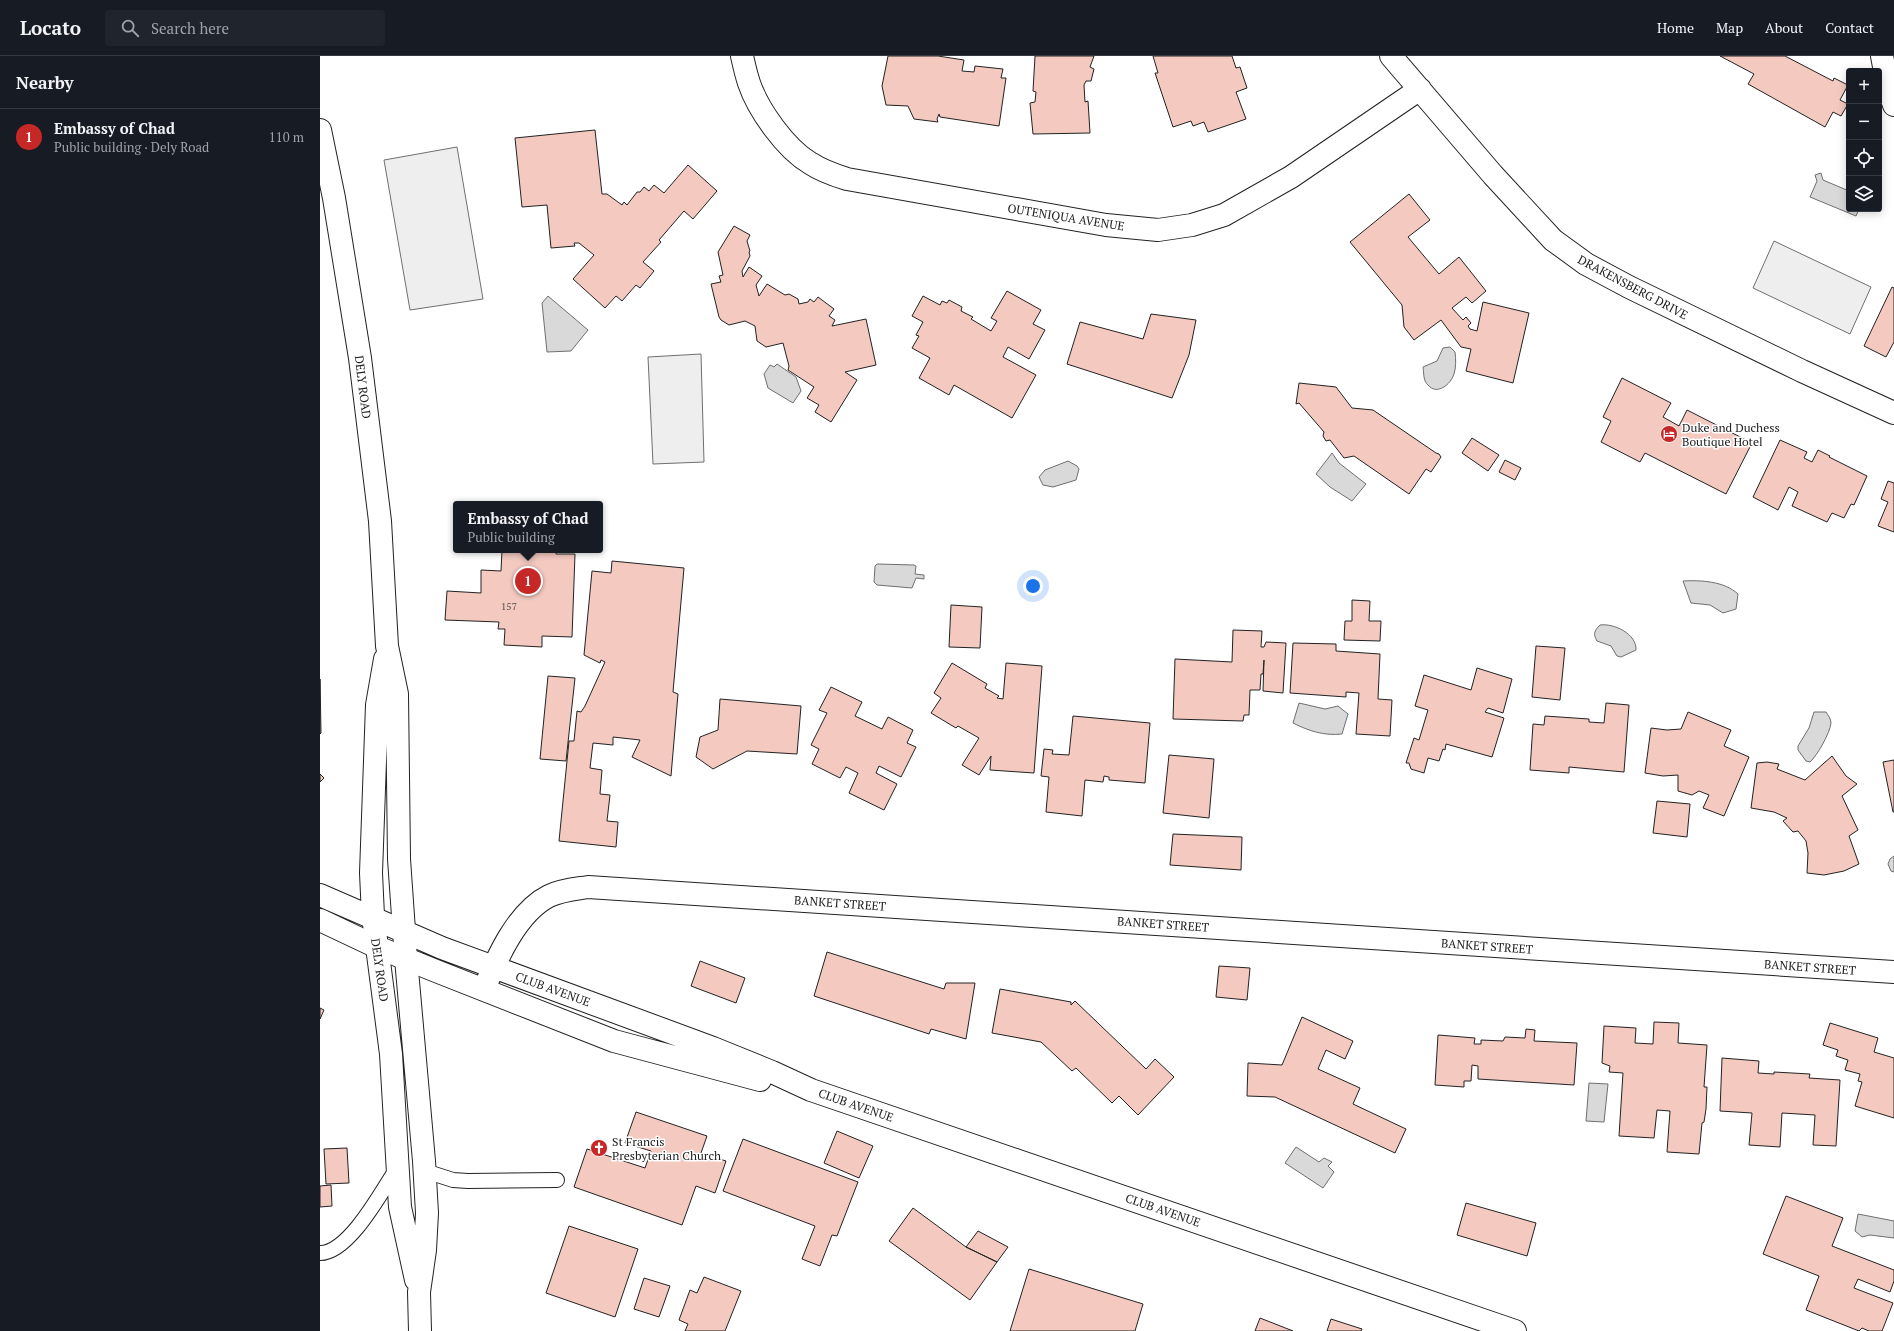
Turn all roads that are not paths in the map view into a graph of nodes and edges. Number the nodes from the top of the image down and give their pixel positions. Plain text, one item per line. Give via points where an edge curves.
1 (742, 56) edge
2 (1391, 56) edge
3 (1882, 56) edge
4 (1420, 89) junction
5 (1894, 105) edge
6 (320, 130) edge
7 (1894, 413) edge
8 (387, 646) junction
9 (320, 895) edge
10 (373, 916) junction
11 (320, 920) edge
12 (405, 931) junction
13 (377, 947) junction
14 (406, 959) junction
15 (493, 967) junction
16 (1894, 972) edge
17 (484, 989) junction
18 (810, 1090) junction
19 (398, 1168) junction
20 (425, 1171) junction
21 (557, 1180) dead end
22 (320, 1253) edge
23 (419, 1292) junction
24 (420, 1331) edge
25 (1515, 1331) edge

1 - 4 street, OUTENIQUA AVENUE via 750,84 762,109 786,142 809,163 827,172 847,179 1050,216 1158,230 1192,226 1224,214 1291,177
2 - 4 street, DRAKENSBERG DRIVE
3 - 5 street
4 - 7 street, DRAKENSBERG DRIVE via 1553,240 1586,264 1802,371
6 - 8 street, DELY ROAD via 334,198 360,358 380,521
8 - 10 street, DELY ROAD via 377,704 370,873
8 - 12 street, DELY ROAD via 397,694 399,859
9 - 10 street, CLUB AVENUE
10 - 12 street, CLUB AVENUE
10 - 13 street, DELY ROAD
11 - 13 street, CLUB AVENUE
12 - 14 street, DELY ROAD
12 - 15 street, CLUB AVENUE
13 - 14 street, CLUB AVENUE
13 - 19 street, DELY ROAD via 391,1054
14 - 17 street, CLUB AVENUE
14 - 20 street, DELY ROAD
15 - 16 street, BANKET STREET via 516,928 533,907 548,896 588,887
15 - 17 street, BANKET STREET
15 - 18 street, CLUB AVENUE via 713,1048
17 - 18 street, CLUB AVENUE via 614,1041 768,1082
18 - 25 street, CLUB AVENUE
19 - 22 lane via 355,1231 343,1243
19 - 23 street, DELY ROAD via 400,1207
20 - 21 lane via 468,1182
20 - 23 street, DELY ROAD via 427,1213
23 - 24 street, DELY ROAD

